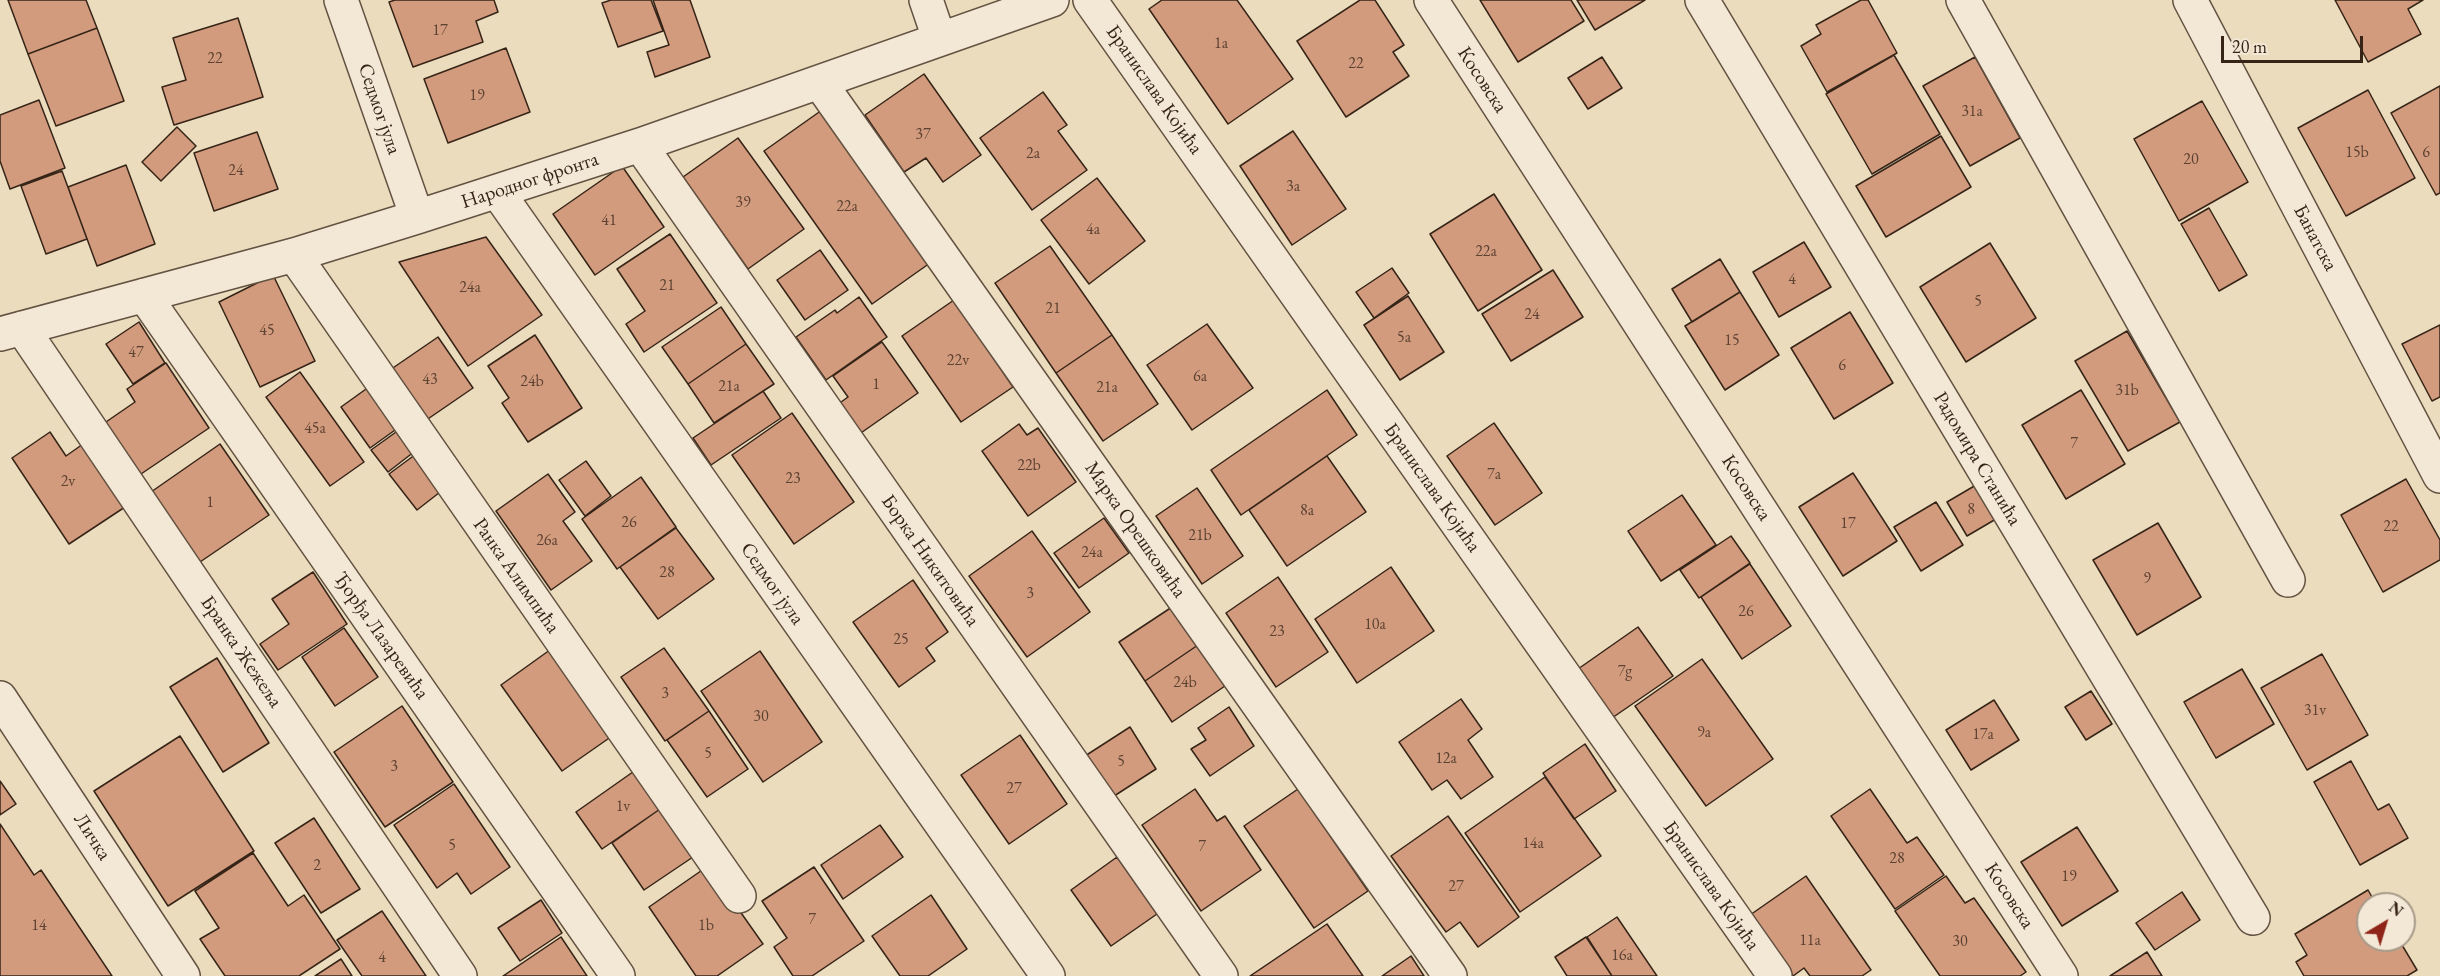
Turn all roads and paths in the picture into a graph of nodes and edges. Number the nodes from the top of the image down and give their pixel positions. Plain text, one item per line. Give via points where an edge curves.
1 (341, 0) edge
2 (926, 0) edge
3 (1052, 0) edge
4 (1090, 0) edge
5 (1431, 0) edge
6 (1702, 0) edge
7 (1963, 0) edge
8 (2190, 0) edge
9 (939, 38) junction
10 (820, 83) junction
11 (640, 145) junction
12 (496, 191) junction
13 (417, 217) junction
14 (294, 255) junction
15 (144, 295) junction
16 (11, 331) edge
17 (2440, 476) edge
18 (2288, 580) dead end
19 (0, 698) edge
20 (739, 896) dead end
21 (2253, 918) dead end
22 (183, 976) edge
23 (460, 976) edge
24 (618, 976) edge
25 (1048, 976) edge
26 (1221, 976) edge
27 (1450, 976) edge
28 (1774, 976) edge
29 (2061, 976) edge

1 - 13 street, Седмог јула
2 - 9 street
3 - 9 street, Народног фронта
4 - 28 street, Бранислава Којића
5 - 29 street, Косовска
6 - 21 street, Радомира Станића
7 - 18 street
8 - 17 street, Банатска
9 - 10 street, Народног фронта
10 - 11 street, Народног фронта
10 - 27 street, Марка Орешковића
11 - 12 street, Народног фронта
11 - 26 street, Борка Никитовића
12 - 13 street, Народног фронта
12 - 25 street, Седмог јула
13 - 14 street, Народног фронта
14 - 15 street, Народног фронта
14 - 20 street, Ранка Алимпића
15 - 16 street, Народног фронта
15 - 24 street, Ђорђа Лазаревића
16 - 23 street, Бранка Жежеља
19 - 22 street, Личка

